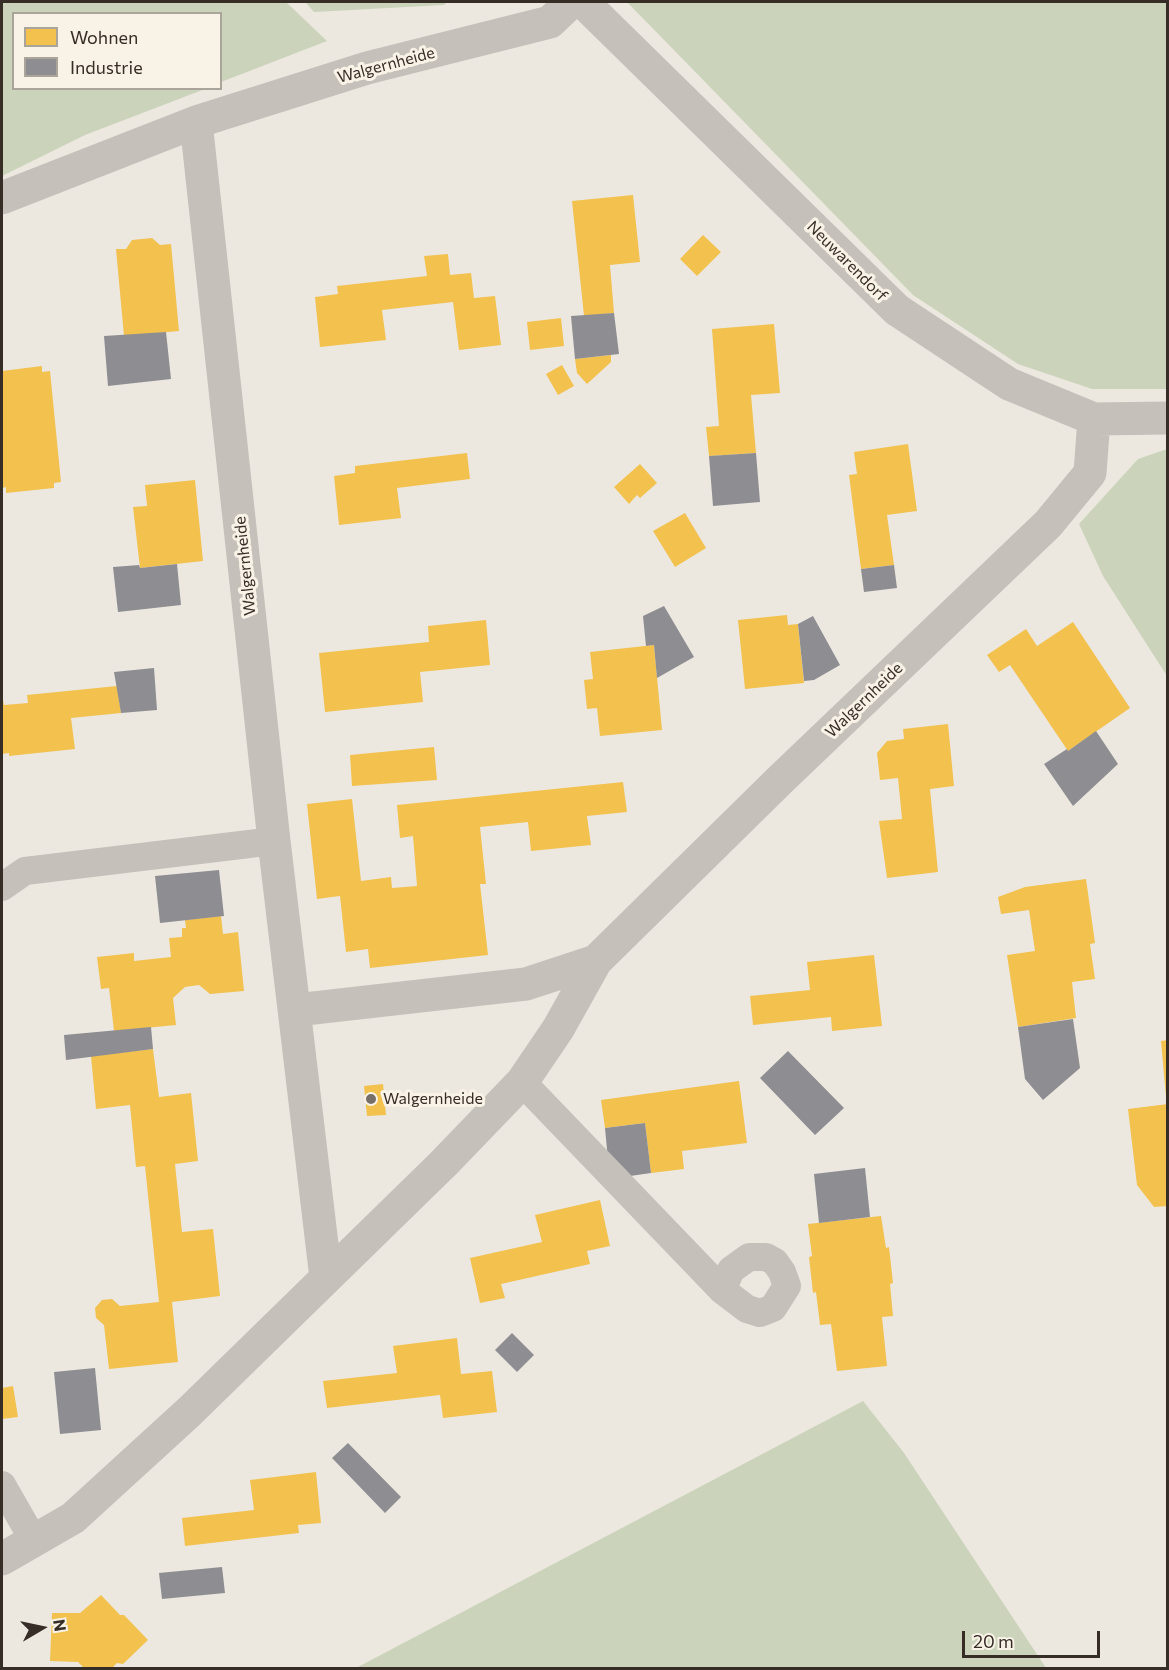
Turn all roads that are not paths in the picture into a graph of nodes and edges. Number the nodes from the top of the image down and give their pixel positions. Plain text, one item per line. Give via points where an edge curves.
1 (571, 2) edge
2 (583, 2) edge
3 (196, 122) junction
4 (2, 198) edge
5 (1167, 418) edge
6 (1094, 419) junction
7 (274, 841) junction
8 (2, 887) edge
9 (596, 961) junction
10 (296, 1010) junction
11 (522, 1082) junction
12 (326, 1278) junction
13 (722, 1290) dead end
14 (2, 1485) edge
15 (34, 1541) junction
16 (2, 1559) edge

1 - 3 street, Walgernheide via 550,22 368,68
2 - 6 street, Neuwarendorf via 897,310 1009,384
3 - 4 street, Walgernheide
3 - 7 street, Walgernheide
5 - 6 street, Neuwarendorf
6 - 9 street, Walgernheide via 1090,473 1048,524
7 - 8 lane via 25,872
7 - 10 street, Walgernheide
9 - 10 street, Walgernheide via 526,984
9 - 11 street, Walgernheide via 558,1029
10 - 12 street, Walgernheide
11 - 12 street, Walgernheide
11 - 13 lane
12 - 15 street, Walgernheide via 73,1518
14 - 15 lane
15 - 16 street, Walgernheide

